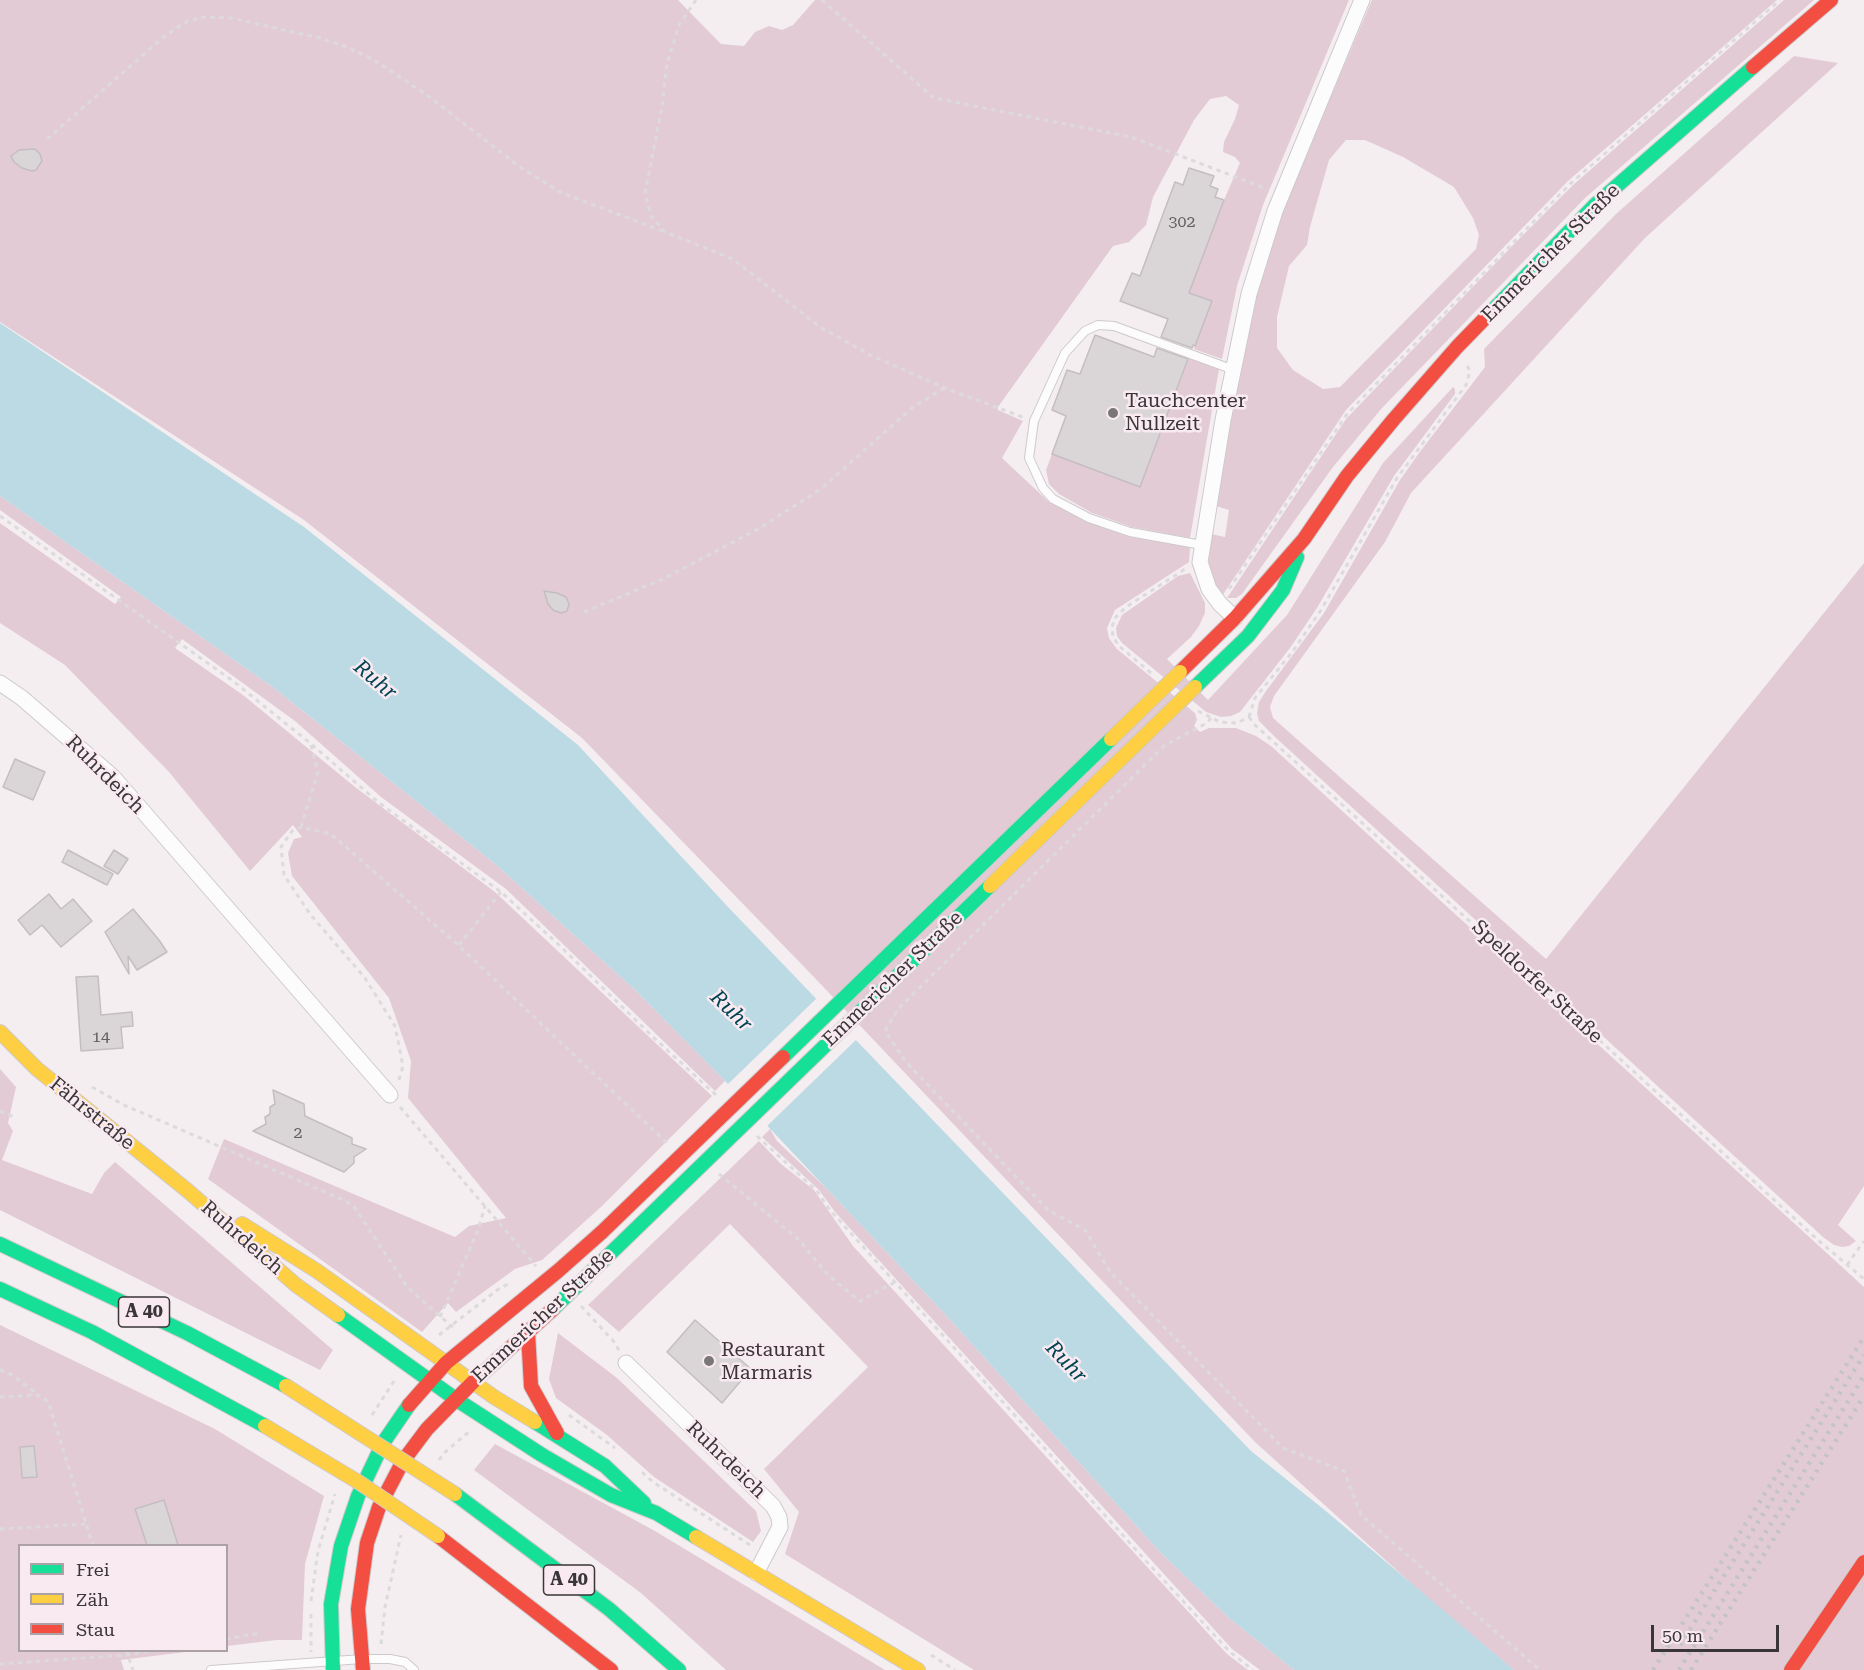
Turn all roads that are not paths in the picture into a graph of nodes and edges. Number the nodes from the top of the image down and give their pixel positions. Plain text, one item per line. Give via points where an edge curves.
1 (1362, 0) edge
2 (1831, 0) edge
3 (1234, 370) junction
4 (1304, 539) junction
5 (1202, 545) junction
6 (1235, 618) junction
7 (0, 683) edge
8 (0, 1032) edge
9 (390, 1095) road end
10 (188, 1191) junction
11 (0, 1244) edge
12 (0, 1289) edge
13 (528, 1333) junction
14 (446, 1363) junction
15 (626, 1363) road end
16 (430, 1381) junction
17 (473, 1382) junction
18 (457, 1400) junction
19 (559, 1436) junction
20 (656, 1513) junction
21 (1864, 1562) edge
22 (756, 1574) junction
23 (362, 1664) edge
24 (332, 1666) edge
25 (211, 1670) edge
26 (414, 1670) edge
27 (611, 1670) edge
28 (680, 1670) edge
29 (918, 1670) edge
30 (1791, 1670) edge

1 - 3 street via 1282,195 1250,294
2 - 4 main road, Emmericher Straße via 1595,206 1457,347 1347,476
3 - 5 street
3 - 5 lane via 1114,327 1098,326 1084,331 1065,353 1034,422 1029,458 1043,488 1053,499 1089,518 1130,532
4 - 6 main road, Emmericher Straße
4 - 13 main road, Emmericher Straße, bridge via 1283,590 1248,636
5 - 6 street via 1200,562 1209,589
6 - 14 main road, Emmericher Straße, bridge via 602,1232
7 - 9 street, Ruhrdeich via 113,777
8 - 10 main road, Fährstraße via 37,1069
10 - 14 main road, Ruhrdeich via 317,1271
10 - 16 main road, Ruhrdeich via 296,1285
11 - 28 main road, A 40, bridge via 187,1333 286,1386 455,1494 609,1609
12 - 27 main road, A 40, bridge via 92,1332 265,1426 360,1484 438,1536
13 - 17 main road, Emmericher Straße
13 - 19 main road via 531,1386
14 - 16 main road, Emmericher Straße
14 - 17 main road, Ruhrdeich
15 - 22 street, Ruhrdeich via 773,1506 780,1527
16 - 18 main road, Ruhrdeich
16 - 24 main road, Emmericher Straße via 383,1443 341,1545 331,1604
17 - 18 main road, Emmericher Straße
17 - 19 main road, Ruhrdeich
18 - 20 main road, Ruhrdeich via 611,1495
18 - 23 main road, Emmericher Straße via 427,1429 403,1461 379,1508 367,1543 361,1581 358,1609
19 - 20 main road, Ruhrdeich via 605,1466
20 - 22 main road, Ruhrdeich
21 - 30 main road
22 - 29 main road, Ruhrdeich
23 - 24 lane
23 - 26 lane via 390,1659 405,1662
24 - 25 lane

